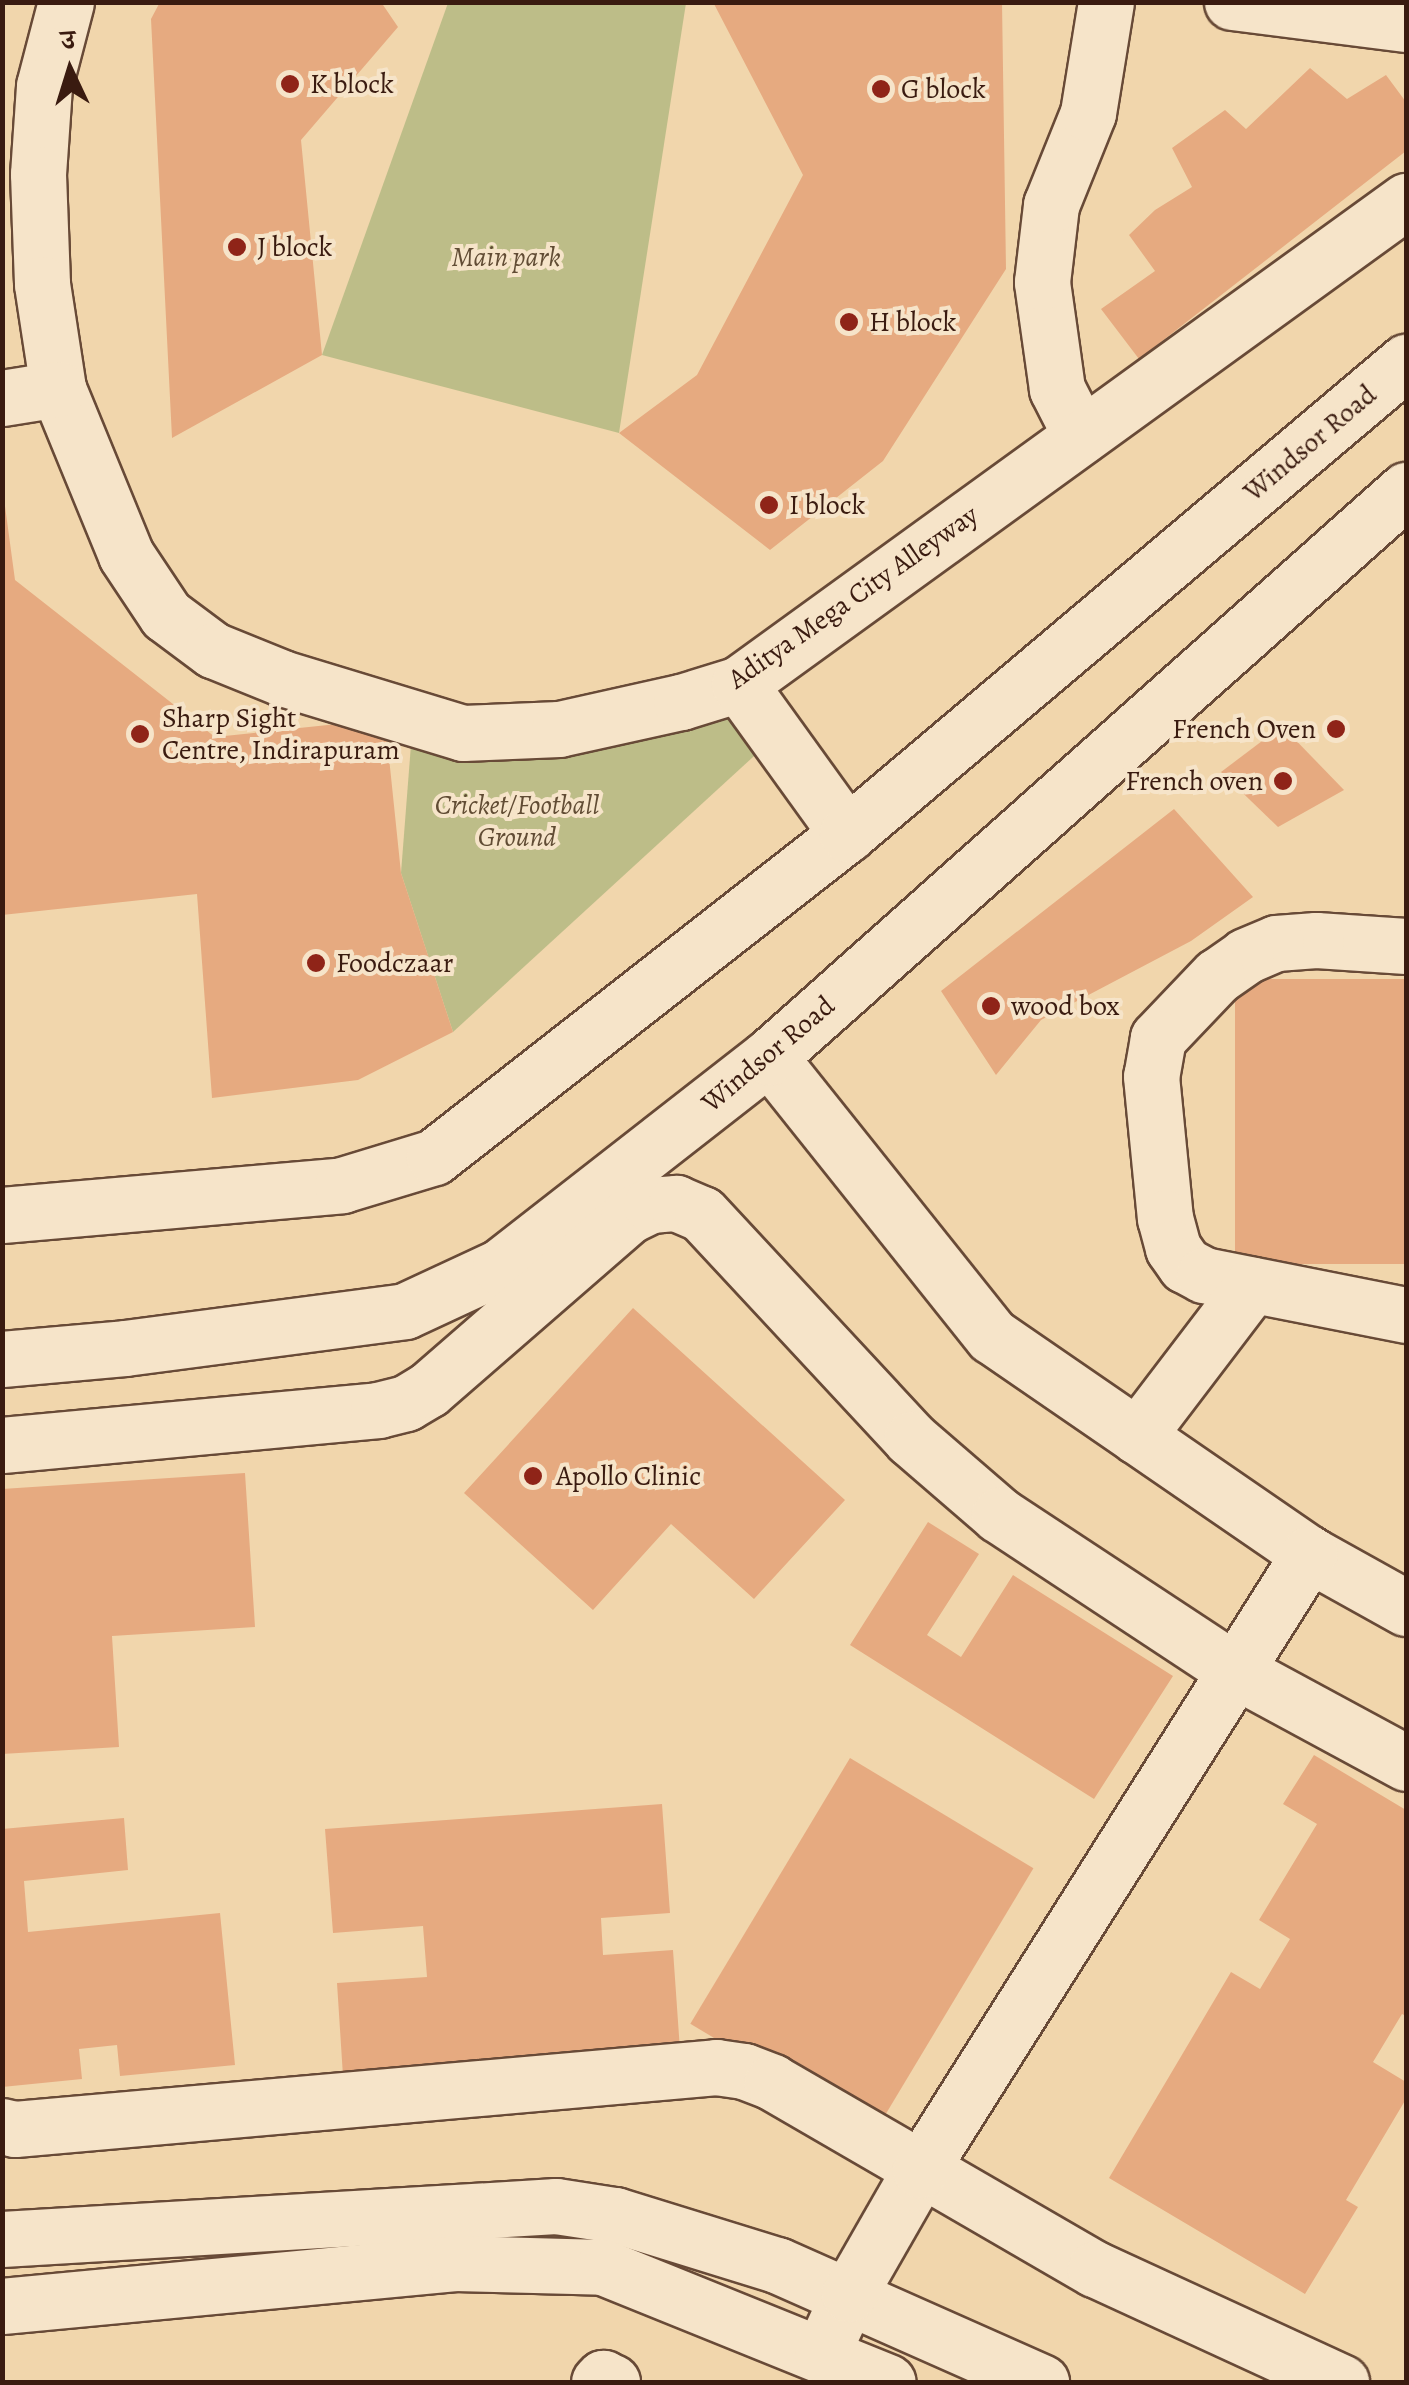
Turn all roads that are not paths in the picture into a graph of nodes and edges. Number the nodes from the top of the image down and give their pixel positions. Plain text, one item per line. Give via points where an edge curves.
1 (66, 2) edge
2 (1106, 2) edge
3 (1232, 2) edge
4 (1406, 24) edge
5 (1406, 201) edge
6 (1406, 362) edge
7 (58, 389) junction
8 (2, 398) edge
9 (1080, 436) junction
10 (1406, 490) edge
11 (739, 684) junction
12 (847, 834) junction
13 (1406, 946) edge
14 (769, 1057) junction
15 (2, 1215) edge
16 (1252, 1285) junction
17 (1406, 1315) edge
18 (2, 1359) edge
19 (1136, 1436) junction
20 (2, 1446) edge
21 (1309, 1554) junction
22 (1406, 1608) edge
23 (1236, 1671) junction
24 (1406, 1763) edge
25 (2, 2126) edge
26 (920, 2170) junction
27 (2, 2239) edge
28 (849, 2294) junction
29 (2, 2306) edge
30 (822, 2352) junction
31 (600, 2382) edge
32 (612, 2382) edge
33 (888, 2382) edge
34 (1041, 2382) edge
35 (1341, 2382) edge

1 - 7 street, Aditya Mega City Alleyway via 44,86 38,174 42,284
2 - 9 street via 1088,113 1050,205 1042,282 1057,389
3 - 4 street
5 - 9 street, Aditya Mega City Alleyway
6 - 12 street, Windsor Road
7 - 8 street
7 - 11 street, Aditya Mega City Alleyway via 126,555 166,616 213,650 282,678 463,732 559,729
9 - 11 street, Aditya Mega City Alleyway
10 - 14 street, Windsor Road
11 - 12 street
12 - 15 street, Windsor Road via 434,1157 342,1185
13 - 16 street via 1276,944 1217,976 1158,1038 1152,1076 1173,1248 1184,1265 1204,1275
14 - 18 street, Windsor Road via 500,1268 405,1310
14 - 19 street via 992,1336
16 - 17 street
16 - 19 street
19 - 21 street
20 - 23 street via 406,1403 628,1216 676,1203 702,1214 954,1480
21 - 22 street
21 - 23 street
23 - 24 street
23 - 26 street
25 - 26 street via 716,2066 772,2082
26 - 28 street
26 - 35 street via 1095,2270
27 - 28 street via 556,2206 704,2242
28 - 30 street
28 - 34 street
29 - 30 street via 455,2263 551,2264 603,2268
30 - 33 street
31 - 32 street

